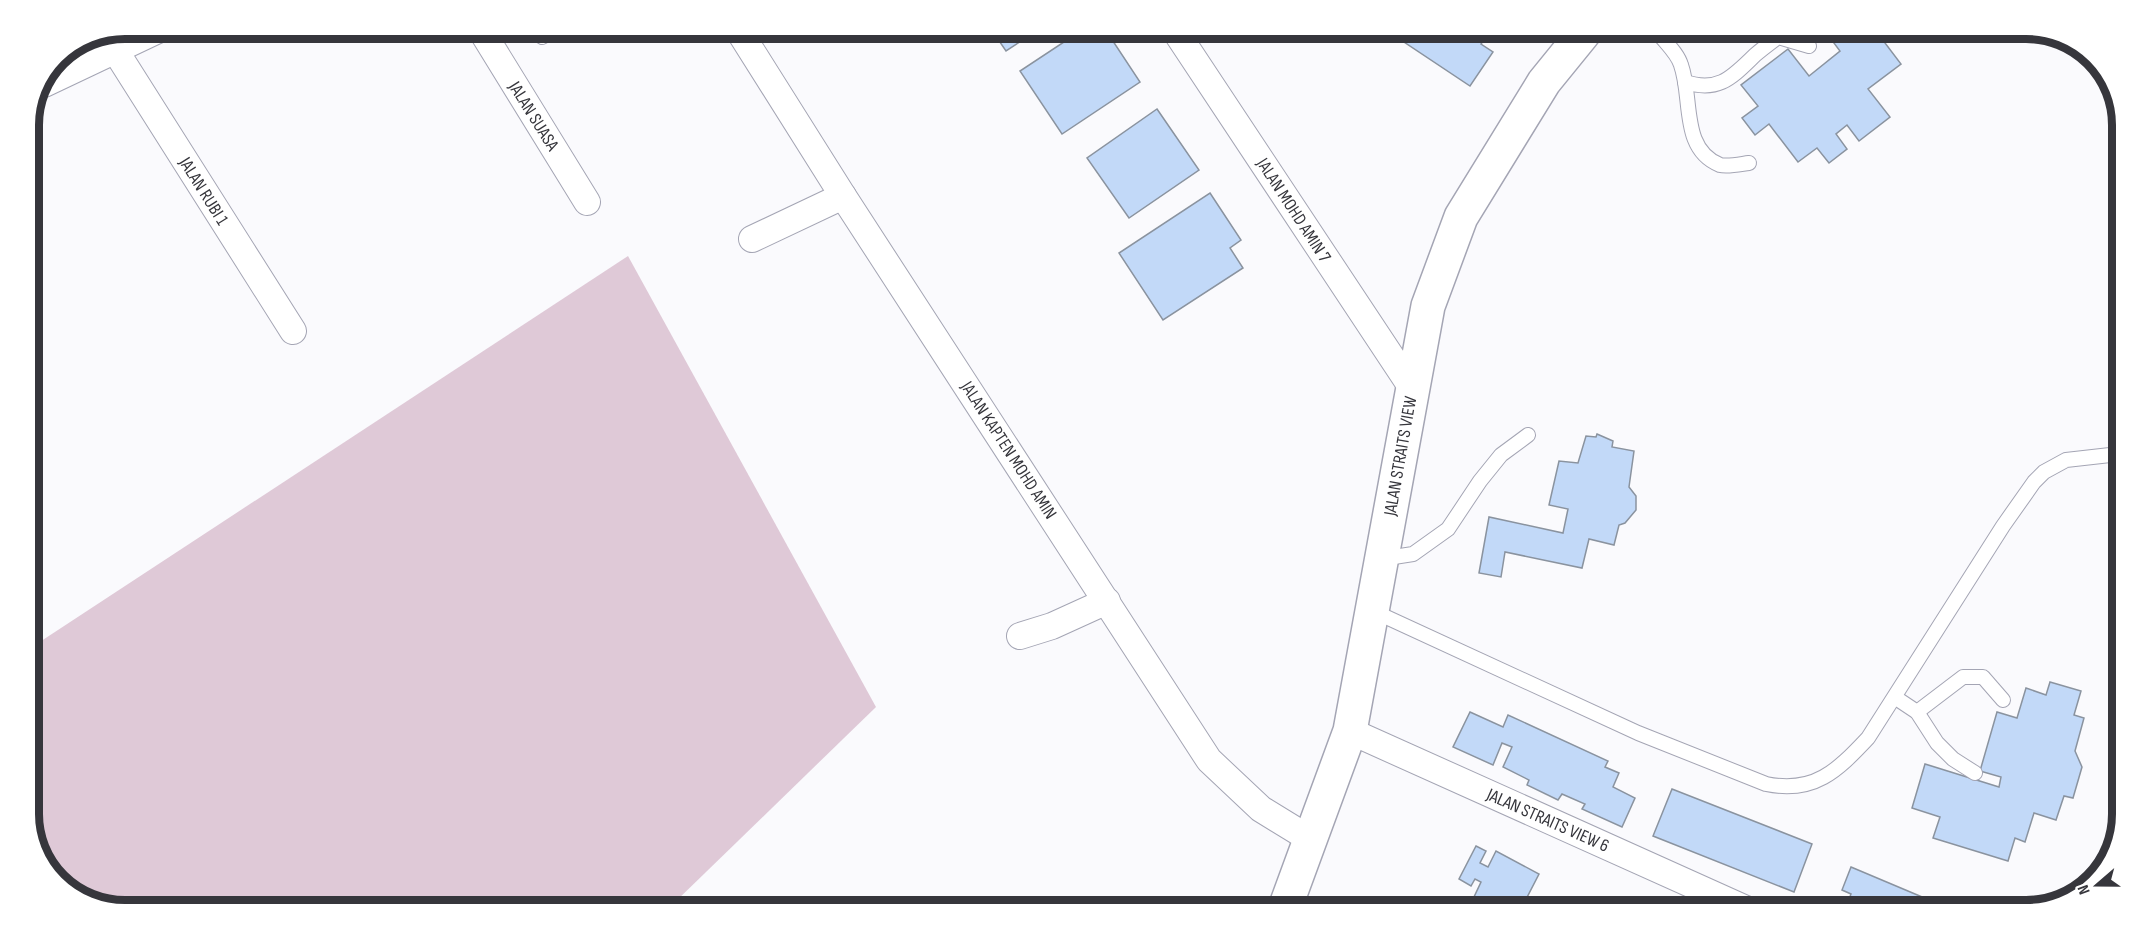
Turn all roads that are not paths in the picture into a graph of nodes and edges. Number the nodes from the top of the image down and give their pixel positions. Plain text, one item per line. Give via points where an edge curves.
1 (139, 39) edge
2 (487, 39) edge
3 (744, 39) edge
4 (1181, 39) edge
5 (1579, 39) edge
6 (1663, 39) edge
7 (1775, 39) edge
8 (1785, 39) edge
9 (1809, 46) dead end
10 (115, 50) junction
11 (53, 80) edge
12 (1685, 82) junction
13 (1749, 163) dead end
14 (843, 195) junction
15 (587, 202) dead end
16 (752, 239) dead end
17 (293, 331) dead end
18 (1412, 388) junction
19 (1528, 435) dead end
20 (2112, 455) edge
21 (1381, 559) junction
22 (1107, 601) junction
23 (1373, 611) junction
24 (1020, 636) dead end
25 (1896, 698) junction
26 (2003, 700) dead end
27 (1917, 712) junction
28 (1350, 731) junction
29 (1975, 773) dead end
30 (1310, 839) junction
31 (1288, 900) edge
32 (1726, 900) edge

1 - 10 street
2 - 15 street, JALAN SUASA
3 - 14 street, JALAN KAPTEN MOHD AMIN
4 - 18 street, JALAN MOHD AMIN 7
5 - 18 street, JALAN STRAITS VIEW via 1544,82 1461,217 1428,306
6 - 12 lane via 1681,63
7 - 12 lane via 1721,84 1696,86
8 - 9 lane
10 - 11 street
10 - 17 street, JALAN RUBI 1
12 - 13 lane via 1690,129 1701,152 1722,165
14 - 16 street
14 - 22 street, JALAN KAPTEN MOHD AMIN
18 - 21 street, JALAN STRAITS VIEW
19 - 21 lane via 1501,455 1448,530 1413,554
20 - 25 lane via 2066,460 2034,482
21 - 23 street, JALAN STRAITS VIEW
22 - 24 street
22 - 30 street, JALAN KAPTEN MOHD AMIN via 1209,760 1261,809
23 - 25 lane via 1638,733 1784,788 1815,782 1842,766
23 - 28 street, JALAN STRAITS VIEW
25 - 27 lane
26 - 27 lane via 1983,677 1963,677
27 - 29 lane via 1937,743
28 - 30 street, JALAN STRAITS VIEW
28 - 32 street, JALAN STRAITS VIEW 6
30 - 31 street, JALAN STRAITS VIEW

